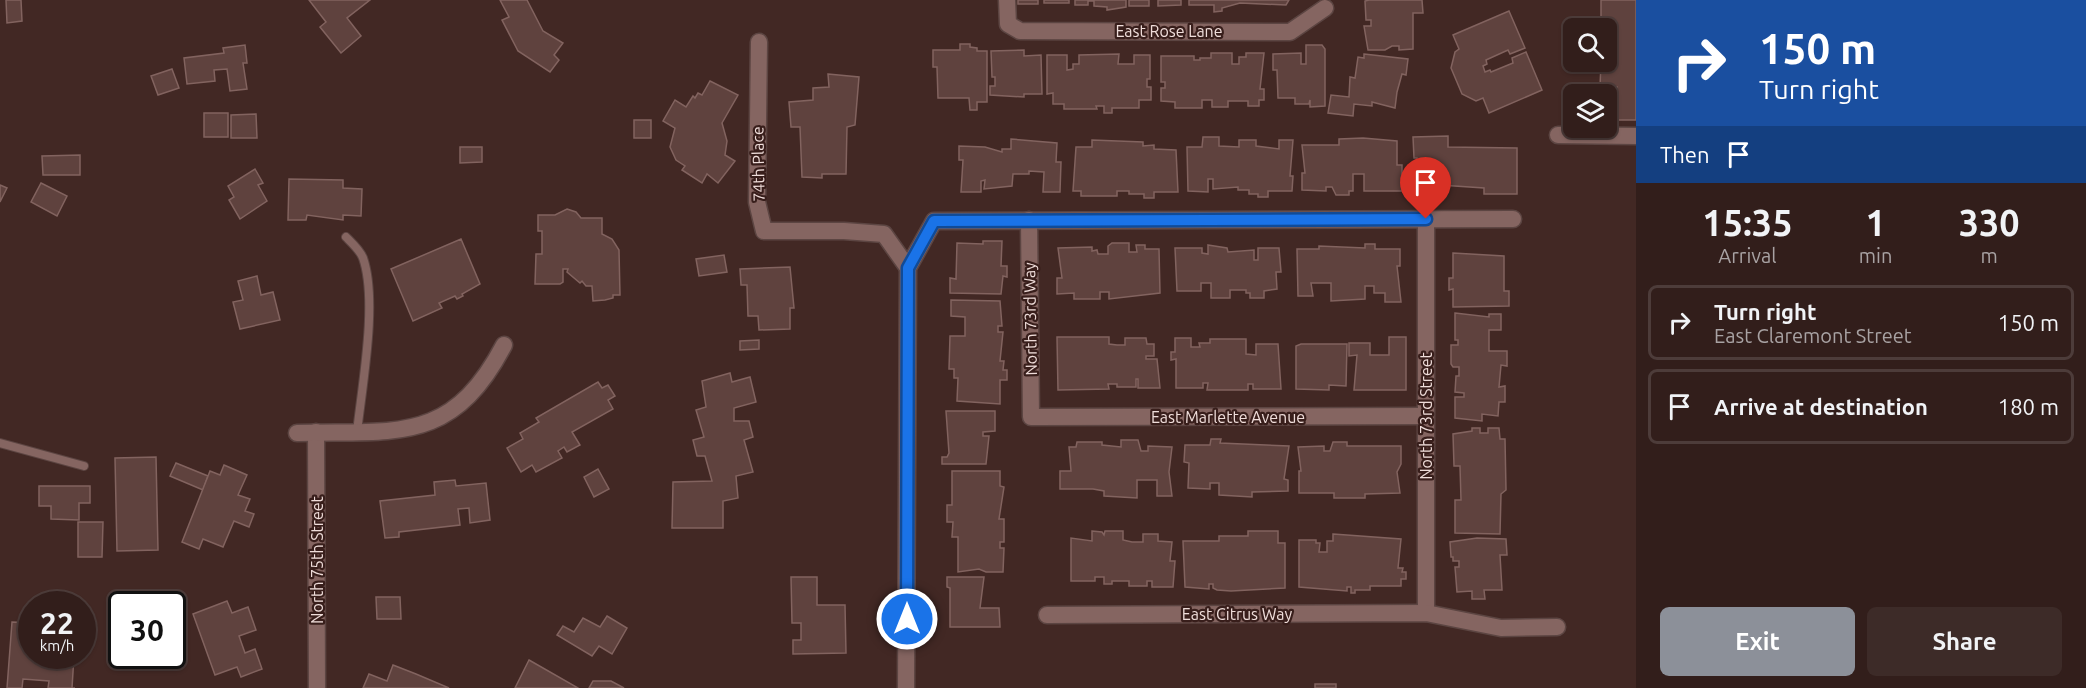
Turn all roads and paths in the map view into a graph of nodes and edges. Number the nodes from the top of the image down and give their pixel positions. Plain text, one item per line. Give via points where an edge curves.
1 (1007, 0) edge
2 (1325, 8) dead end
3 (759, 42) dead end
4 (1558, 135) dead end
5 (1636, 136) edge
6 (1426, 219) junction
7 (1513, 219) dead end
8 (1029, 220) junction
9 (346, 237) dead end
10 (908, 268) junction
11 (504, 345) dead end
12 (1425, 416) junction
13 (1031, 417) joint
14 (316, 432) junction
15 (357, 432) junction
16 (297, 433) dead end
17 (0, 443) edge
18 (84, 466) dead end
19 (1426, 613) junction
20 (1047, 615) dead end
21 (1557, 627) dead end
22 (317, 688) edge
23 (906, 688) edge

1 - 2 street, East Rose Lane via 1008,24 1020,31 1290,32
3 - 10 street, 74th Place via 757,202 764,231 884,234
4 - 5 street
6 - 7 street
6 - 8 street
6 - 12 street, North 73rd Street
8 - 10 street via 934,221
8 - 13 street, North 73rd Way
9 - 15 lane via 362,255 369,279 367,343
10 - 23 street
11 - 15 street via 489,374 465,402 445,415 390,432
12 - 13 street, East Marlette Avenue
12 - 19 street, North 73rd Street
14 - 15 street
14 - 16 street
14 - 22 street, North 75th Street
17 - 18 lane
19 - 20 street, East Citrus Way
19 - 21 street, East Citrus Way via 1501,628

